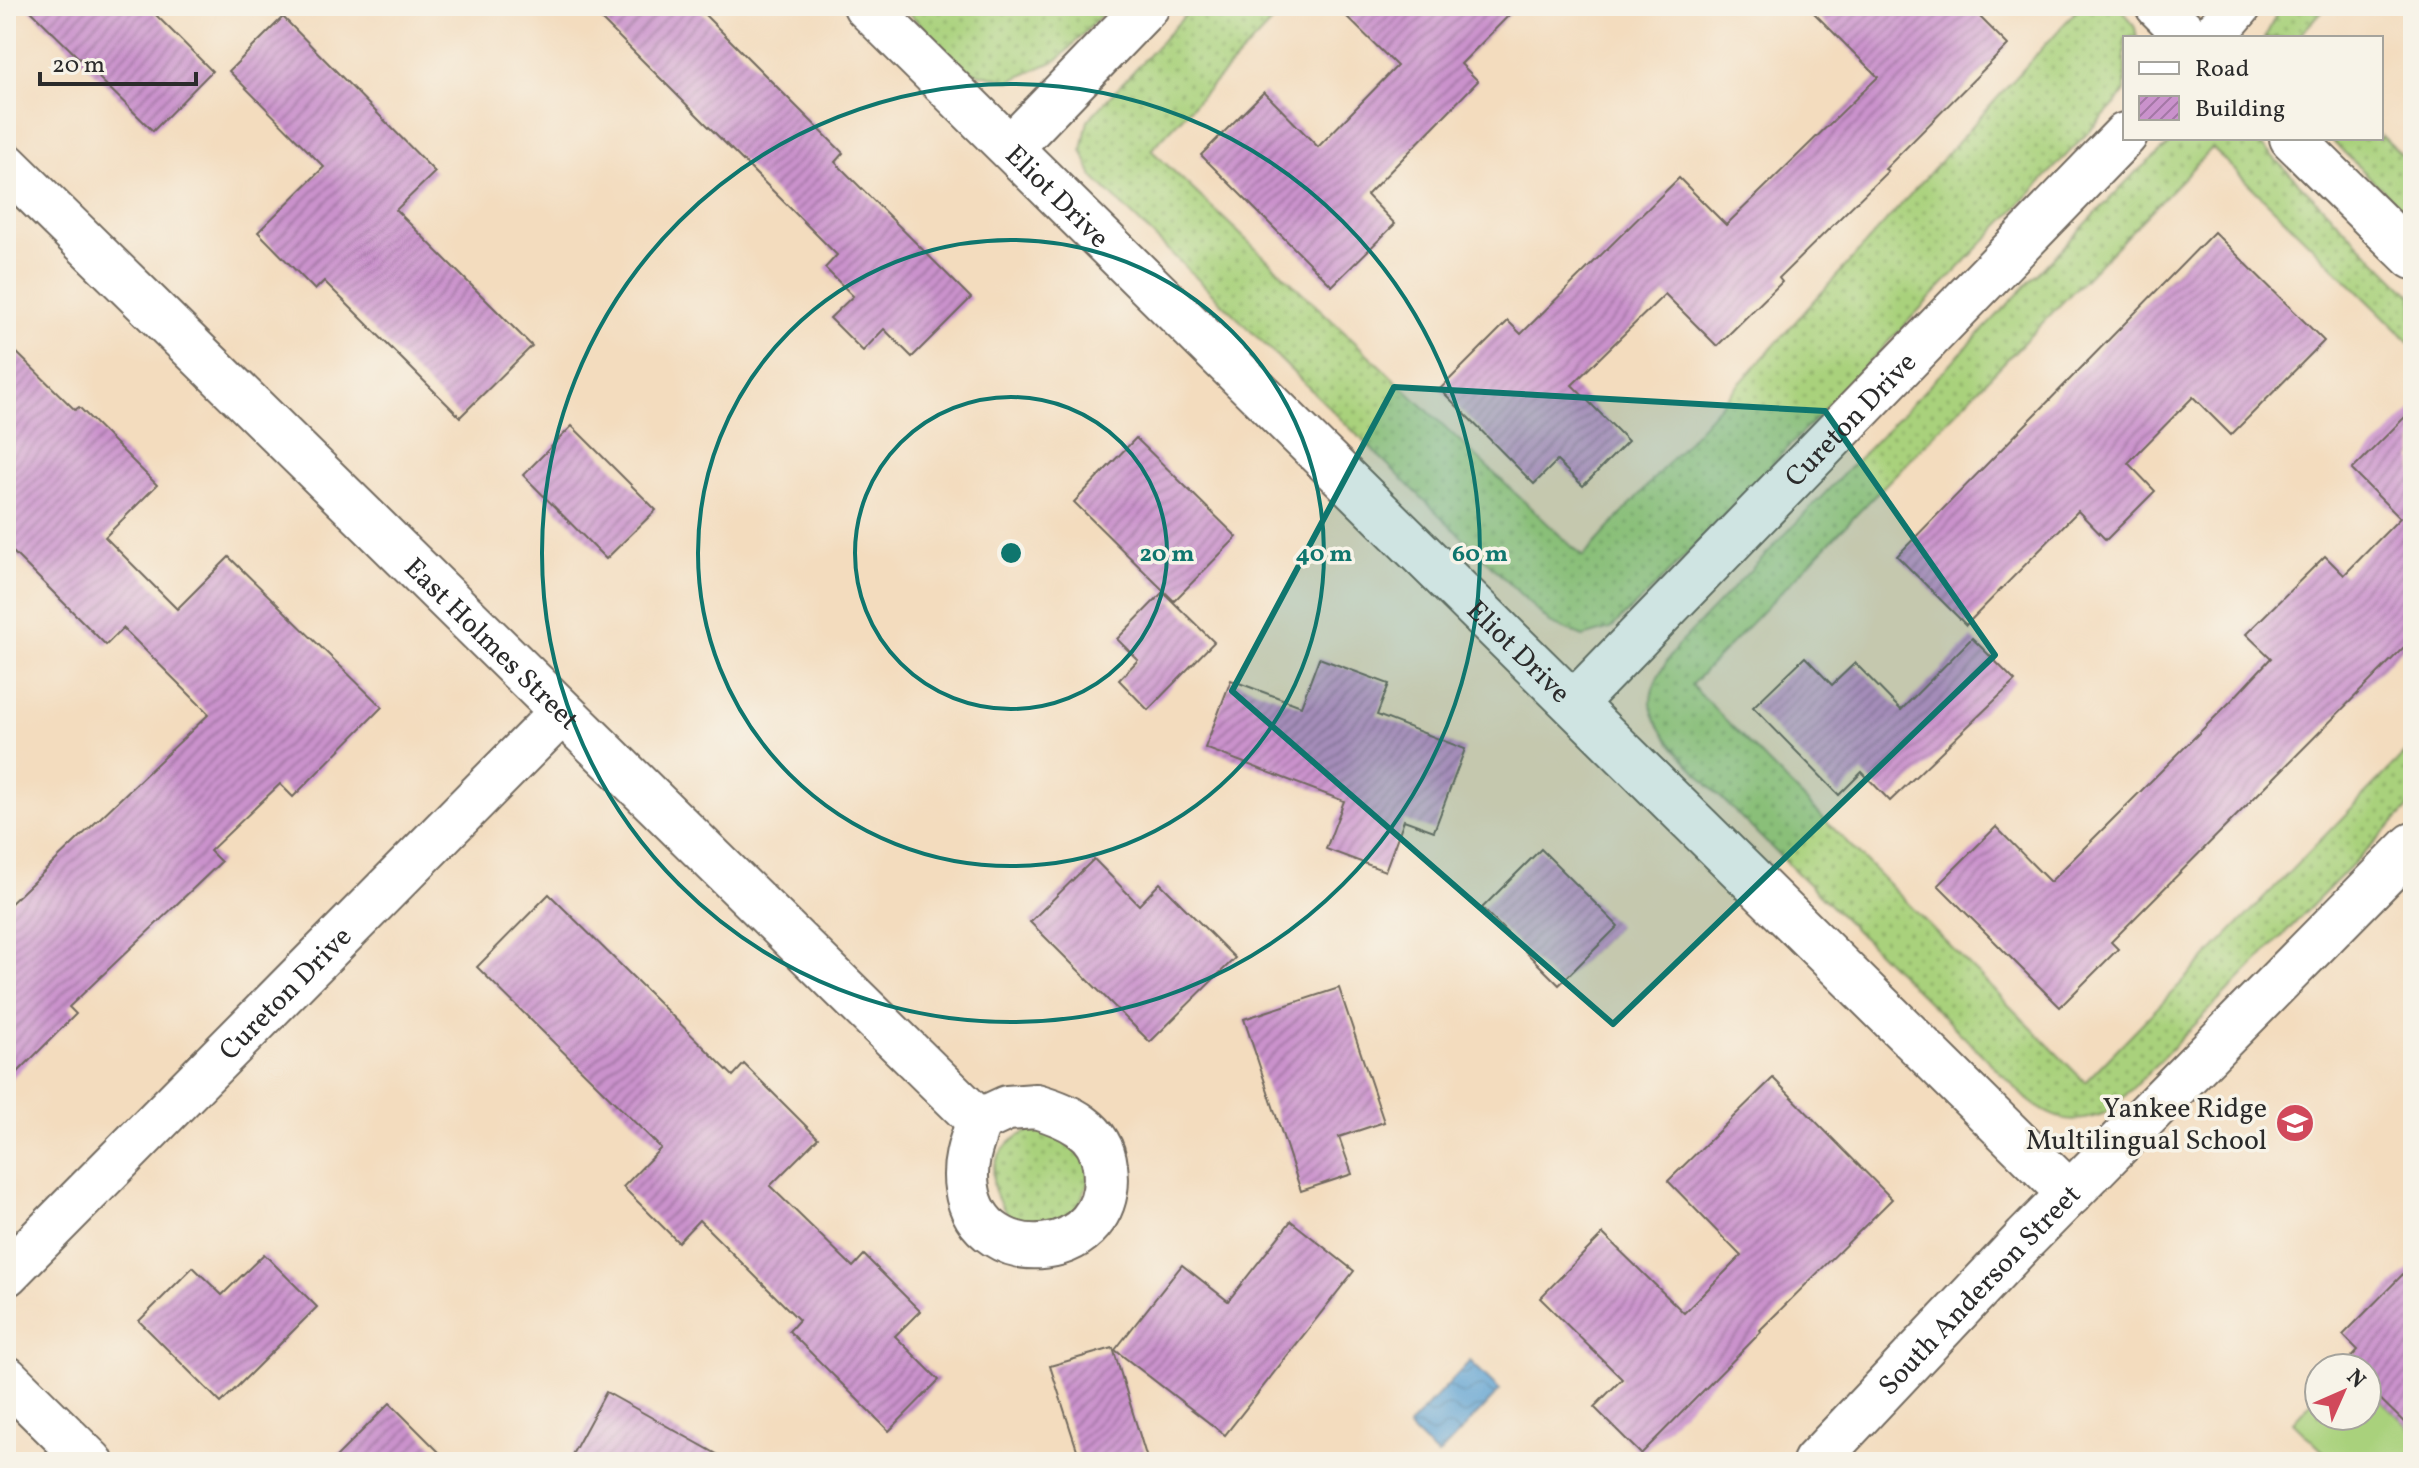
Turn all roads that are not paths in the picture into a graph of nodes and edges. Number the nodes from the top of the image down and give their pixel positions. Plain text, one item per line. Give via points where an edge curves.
1 (866, 6) edge
2 (1147, 6) edge
3 (2158, 6) edge
4 (2239, 6) edge
5 (2188, 36) edge
6 (2213, 36) edge
7 (2123, 137) edge
8 (2294, 140) edge
9 (1011, 147) junction
10 (6, 165) edge
11 (2413, 257) edge
12 (1574, 703) junction
13 (562, 712) junction
14 (2413, 845) edge
15 (979, 1121) dead end
16 (2070, 1194) junction
17 (6, 1274) edge
18 (6, 1378) edge
19 (91, 1462) edge
20 (1815, 1462) edge

1 - 9 street, Eliot Drive
2 - 9 street
3 - 5 street
4 - 6 street
7 - 12 street, Cureton Drive
8 - 11 street
9 - 12 street, Eliot Drive
10 - 13 street, East Holmes Street
12 - 16 street, Eliot Drive
13 - 15 street, East Holmes Street
13 - 17 street, Cureton Drive
14 - 16 street, South Anderson Street
16 - 20 street, South Anderson Street
18 - 19 street

